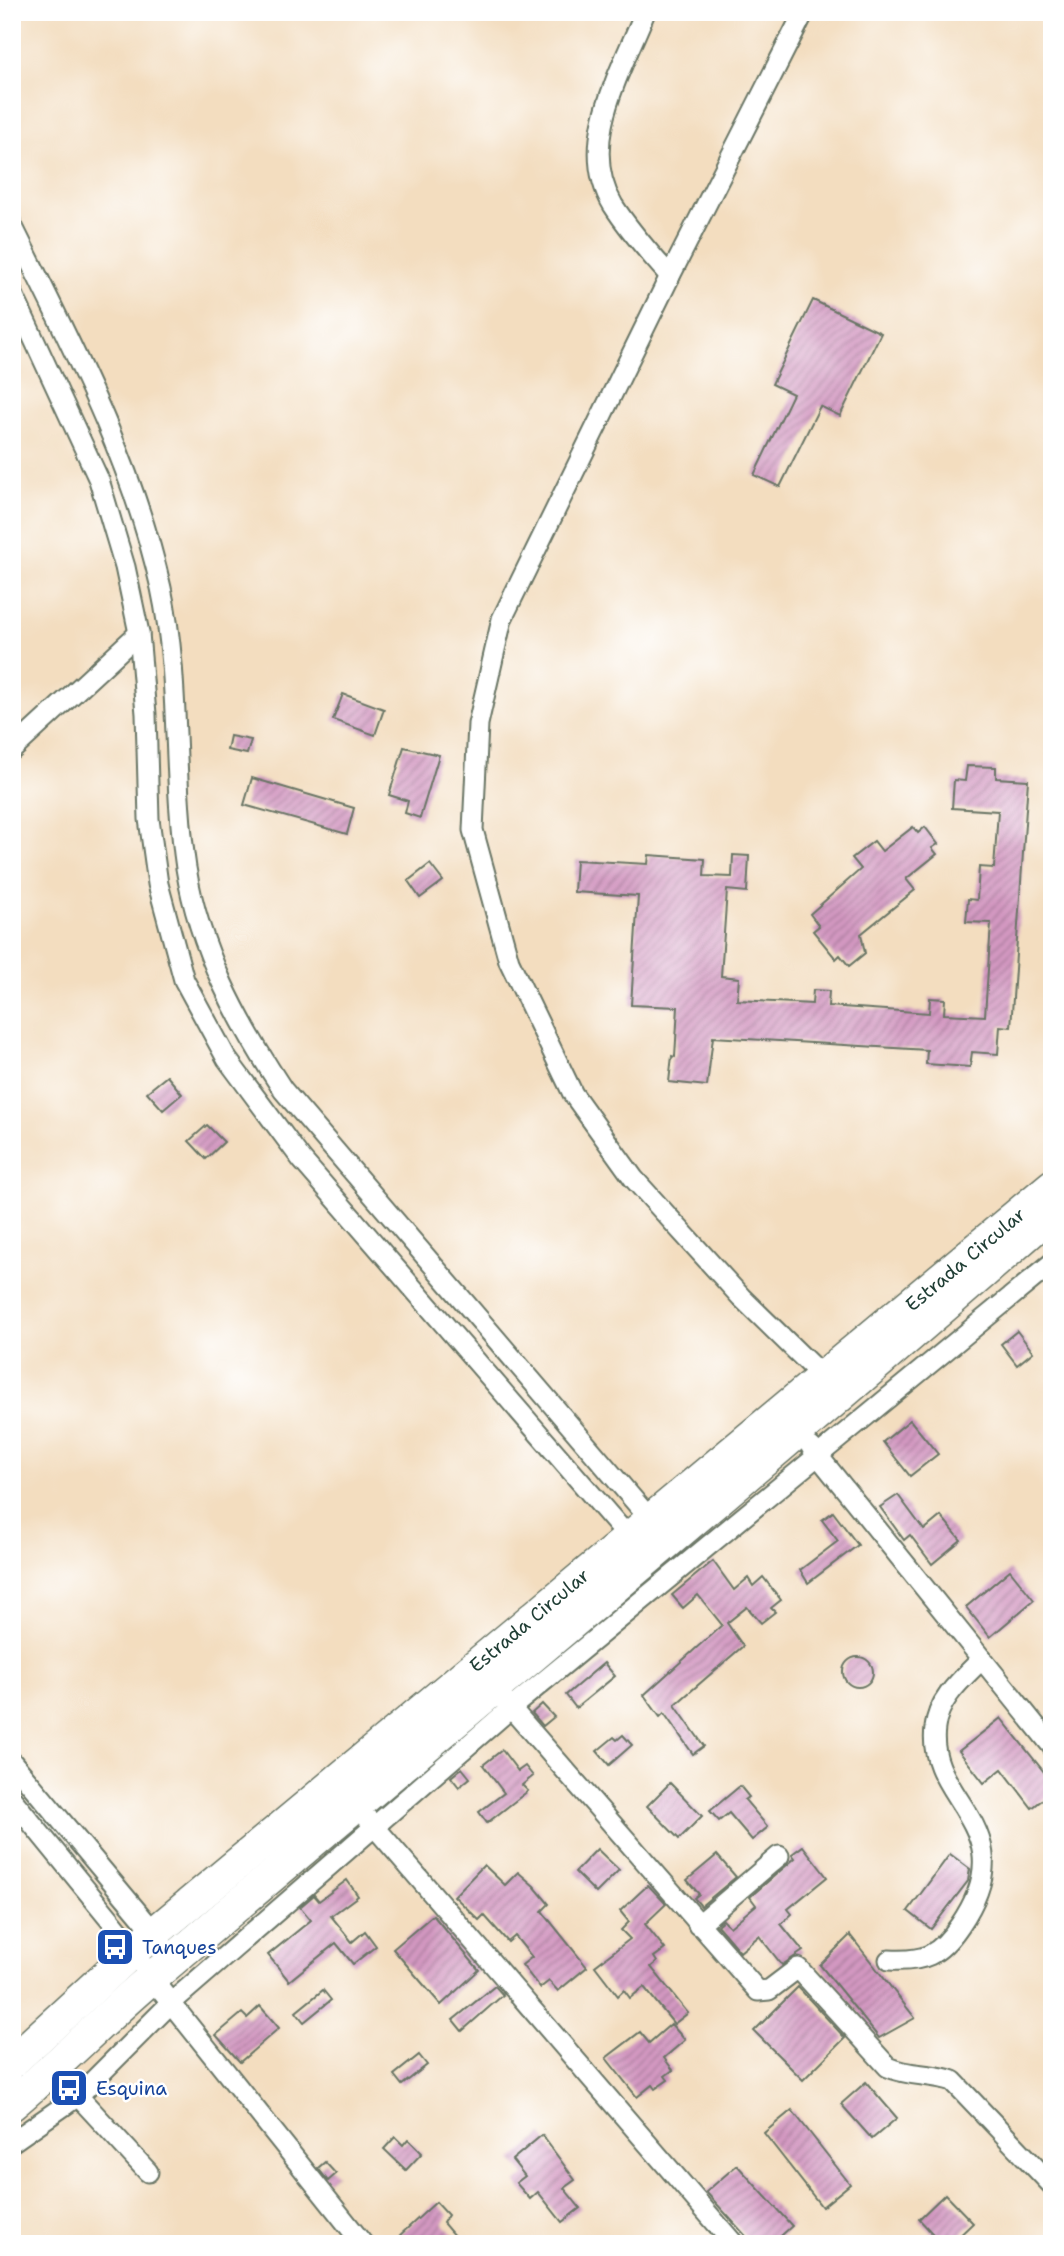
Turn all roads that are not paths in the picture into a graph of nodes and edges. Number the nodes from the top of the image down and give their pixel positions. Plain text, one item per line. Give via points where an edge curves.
1 (645, 12) edge
2 (804, 12) edge
3 (12, 225) edge
4 (670, 276) junction
5 (12, 292) edge
6 (139, 633) junction
7 (12, 750) edge
8 (1052, 1186) edge
9 (1052, 1213) edge
10 (1052, 1263) edge
11 (824, 1378) junction
12 (809, 1444) junction
13 (647, 1539) junction
14 (982, 1659) junction
15 (502, 1698) junction
16 (1048, 1735) edge
17 (12, 1762) edge
18 (12, 1799) edge
19 (366, 1817) junction
20 (779, 1856) dead end
21 (698, 1925) junction
22 (144, 1942) junction
23 (889, 1960) dead end
24 (162, 1969) junction
25 (171, 2003) junction
26 (12, 2062) edge
27 (78, 2096) junction
28 (12, 2104) edge
29 (12, 2142) edge
30 (148, 2172) dead end
31 (1052, 2185) edge
32 (363, 2244) edge
33 (734, 2244) edge

1 - 4 street via 603,120 597,149 612,203
2 - 4 street
3 - 13 street via 108,422 157,575 170,641 186,869 200,928 220,981 248,1038 283,1090
4 - 11 street via 502,619 478,724 473,830 509,961 573,1094 634,1179 741,1297
5 - 6 street via 99,480
6 - 7 street
6 - 13 street via 149,819 158,884 190,991 227,1059 302,1160
8 - 11 main road, Estrada Circular
9 - 12 main road
10 - 12 street
11 - 13 main road, Estrada Circular
12 - 13 main road
12 - 14 street
12 - 15 street
13 - 15 main road
13 - 22 main road, Estrada Circular
14 - 16 street
14 - 23 street via 941,1707 935,1746 979,1835 983,1877 972,1907 941,1947 919,1961
15 - 19 main road
15 - 21 street
17 - 22 street
18 - 22 street
19 - 24 main road
19 - 25 street
19 - 33 street
20 - 21 street
21 - 31 street via 758,1991 769,1990 798,1968 888,2067 909,2076 953,2081
22 - 24 street
22 - 24 street
22 - 26 main road, Estrada Circular
24 - 25 street
24 - 28 main road
25 - 27 street
25 - 32 street
27 - 29 street
27 - 30 street

